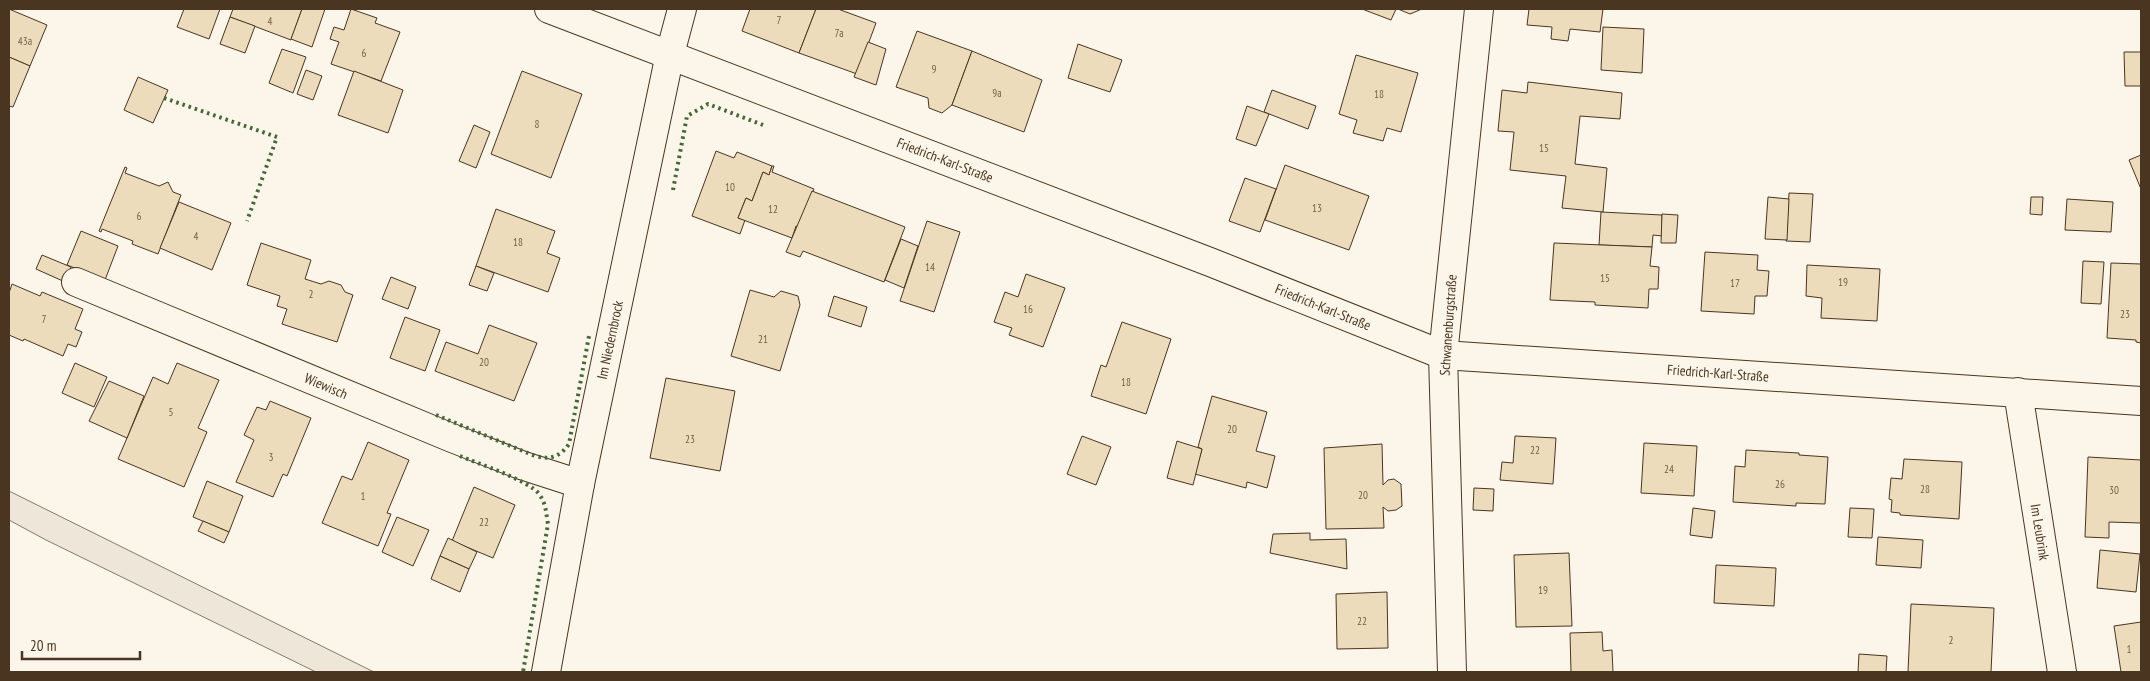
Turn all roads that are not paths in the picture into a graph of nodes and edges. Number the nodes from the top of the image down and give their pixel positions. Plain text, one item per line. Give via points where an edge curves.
1 (549, 9) edge
2 (682, 9) edge
3 (1479, 9) edge
4 (670, 54) junction
5 (76, 282) dead end
6 (1443, 355) junction
7 (2018, 392) junction
8 (2141, 401) edge
9 (580, 484) junction
10 (546, 672) edge
11 (1452, 672) edge
12 (2062, 672) edge

1 - 4 street, Friedrich-Karl-Straße
2 - 4 street, Im Niedernbrock
3 - 6 street, Schwanenburgstraße
4 - 6 street, Friedrich-Karl-Straße
4 - 9 street, Im Niedernbrock
5 - 9 street, Wiewisch via 452,438
6 - 7 street, Friedrich-Karl-Straße
6 - 11 street, Schwanenburgstraße
7 - 8 street, Friedrich-Karl-Straße
7 - 12 street, Im Leubrink
9 - 10 street, Im Niedernbrock

